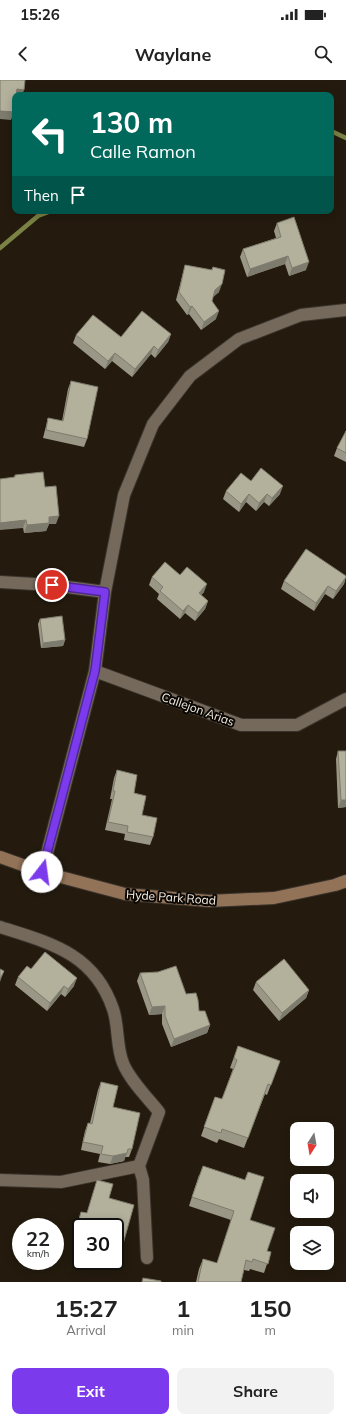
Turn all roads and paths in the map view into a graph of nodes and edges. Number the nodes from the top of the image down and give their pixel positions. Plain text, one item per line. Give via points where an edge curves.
1 (346, 310) edge
2 (0, 582) edge
3 (105, 592) junction
4 (95, 671) junction
5 (346, 699) edge
6 (0, 857) edge
7 (42, 872) junction
8 (346, 881) edge
9 (0, 927) edge
10 (139, 1166) junction
11 (0, 1180) edge
12 (147, 1258) dead end

1 - 3 street via 301,315 239,339 190,376 153,424 124,495
2 - 3 street
3 - 4 street
4 - 5 street, Callejon Arias via 242,725 297,725
4 - 7 street
6 - 7 main road, Hyde Park Road
7 - 8 main road, Hyde Park Road via 125,894 208,901 274,898
9 - 10 street via 59,947 91,971 106,994 116,1019 123,1063 159,1112
10 - 11 street via 61,1182
10 - 12 street via 143,1180

